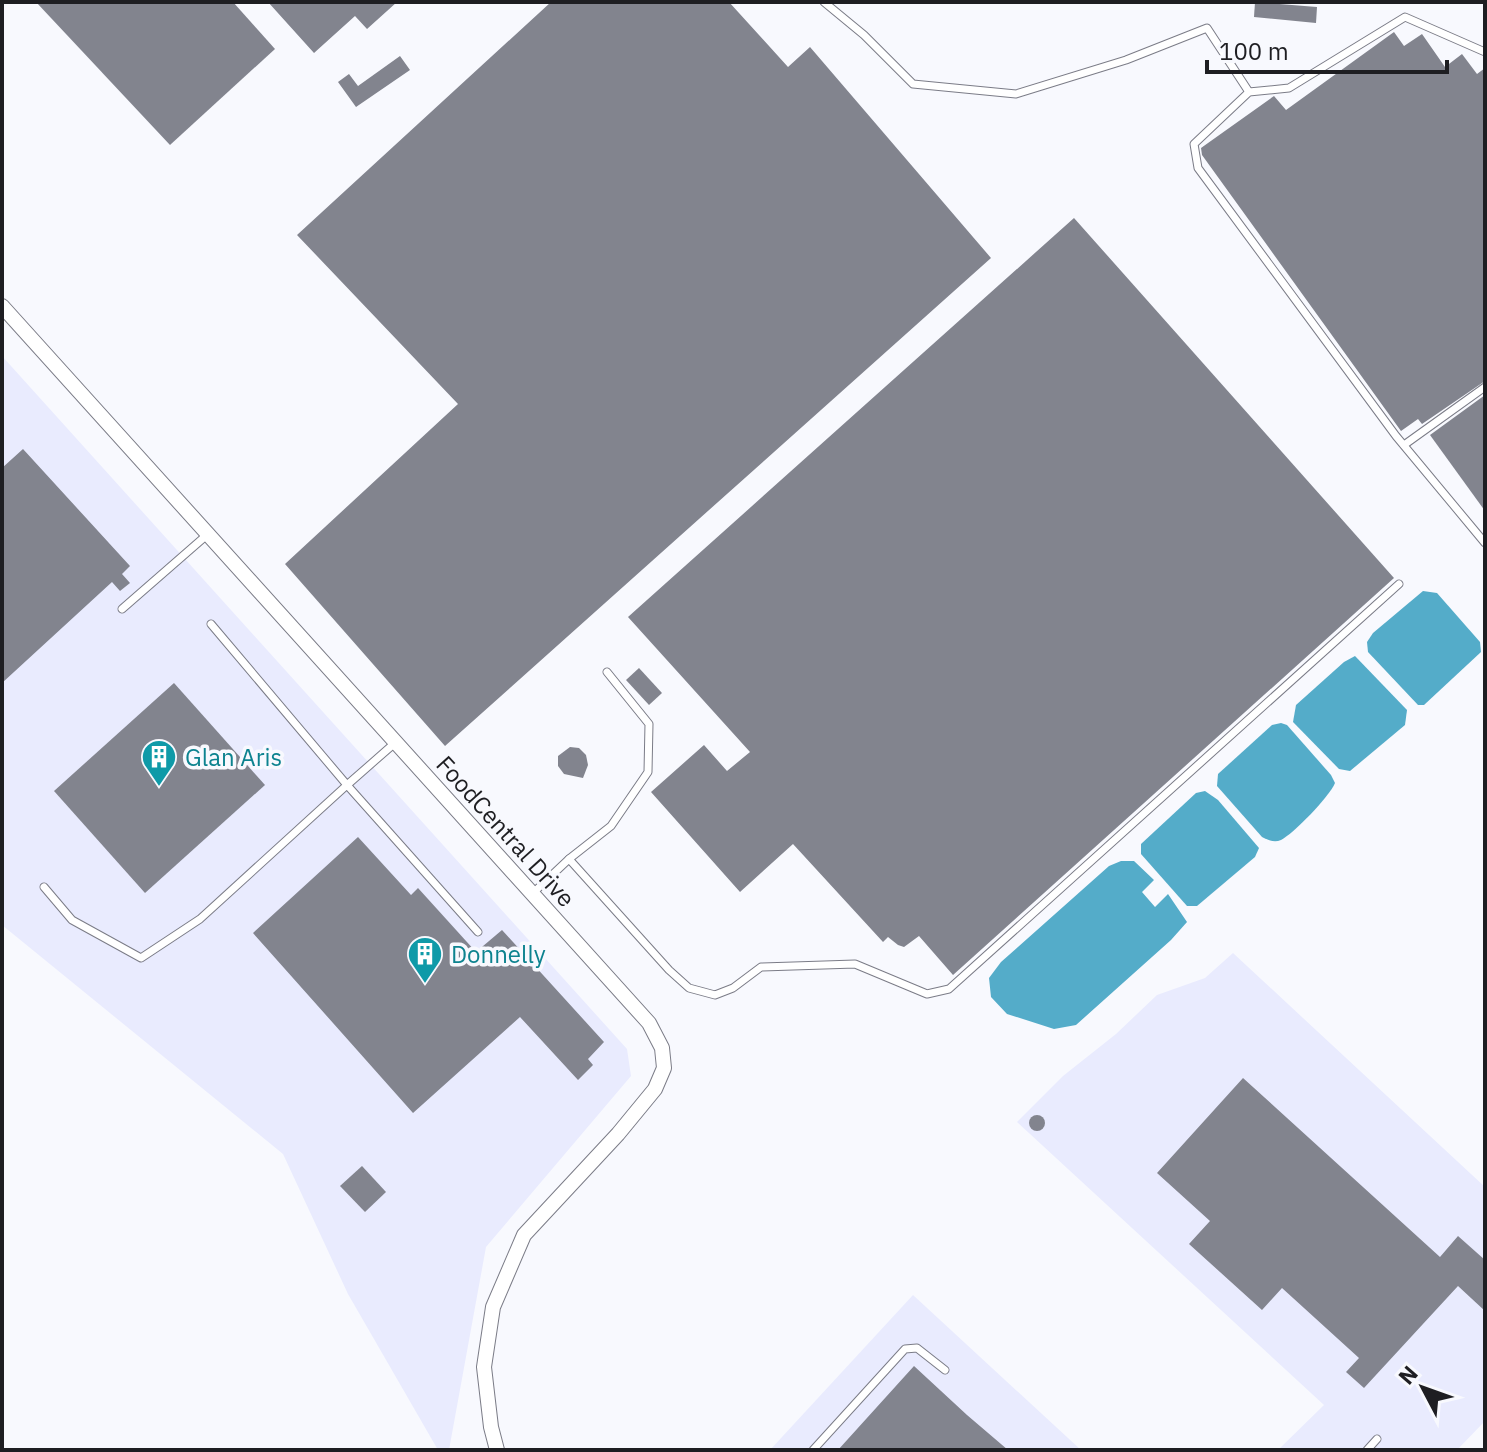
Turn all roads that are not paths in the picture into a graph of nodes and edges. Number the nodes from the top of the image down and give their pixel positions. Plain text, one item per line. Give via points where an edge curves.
1 (824, 2) edge
2 (1485, 52) edge
3 (1249, 92) junction
4 (2, 306) edge
5 (1485, 387) edge
6 (1404, 445) junction
7 (208, 534) junction
8 (1485, 543) edge
9 (1399, 584) dead end
10 (122, 609) dead end
11 (211, 624) dead end
12 (607, 672) dead end
13 (396, 742) junction
14 (347, 785) junction
15 (569, 859) junction
16 (44, 887) dead end
17 (533, 893) junction
18 (478, 932) dead end
19 (945, 1370) dead end
20 (1377, 1439) dead end
21 (497, 1450) edge
22 (813, 1450) edge
23 (1367, 1450) edge

1 - 3 lane via 913,84 1016,94 1207,28
2 - 3 lane via 1405,17 1289,88
3 - 6 lane via 1194,144 1198,168
4 - 7 street, FoodCentral Drive
5 - 6 lane
6 - 8 lane
7 - 10 lane
7 - 13 street, FoodCentral Drive
9 - 15 lane via 949,989 927,994 855,964 761,967 715,995 689,988
11 - 14 lane
12 - 15 lane via 649,724 648,772 611,826
13 - 14 lane
13 - 17 street, FoodCentral Drive
14 - 16 lane via 200,919 141,958 72,920
14 - 18 lane
15 - 17 lane
17 - 21 street, FoodCentral Drive via 649,1023 662,1048 664,1068 638,1111 524,1235 493,1307 484,1367
19 - 22 lane via 917,1348 905,1349
20 - 23 lane

